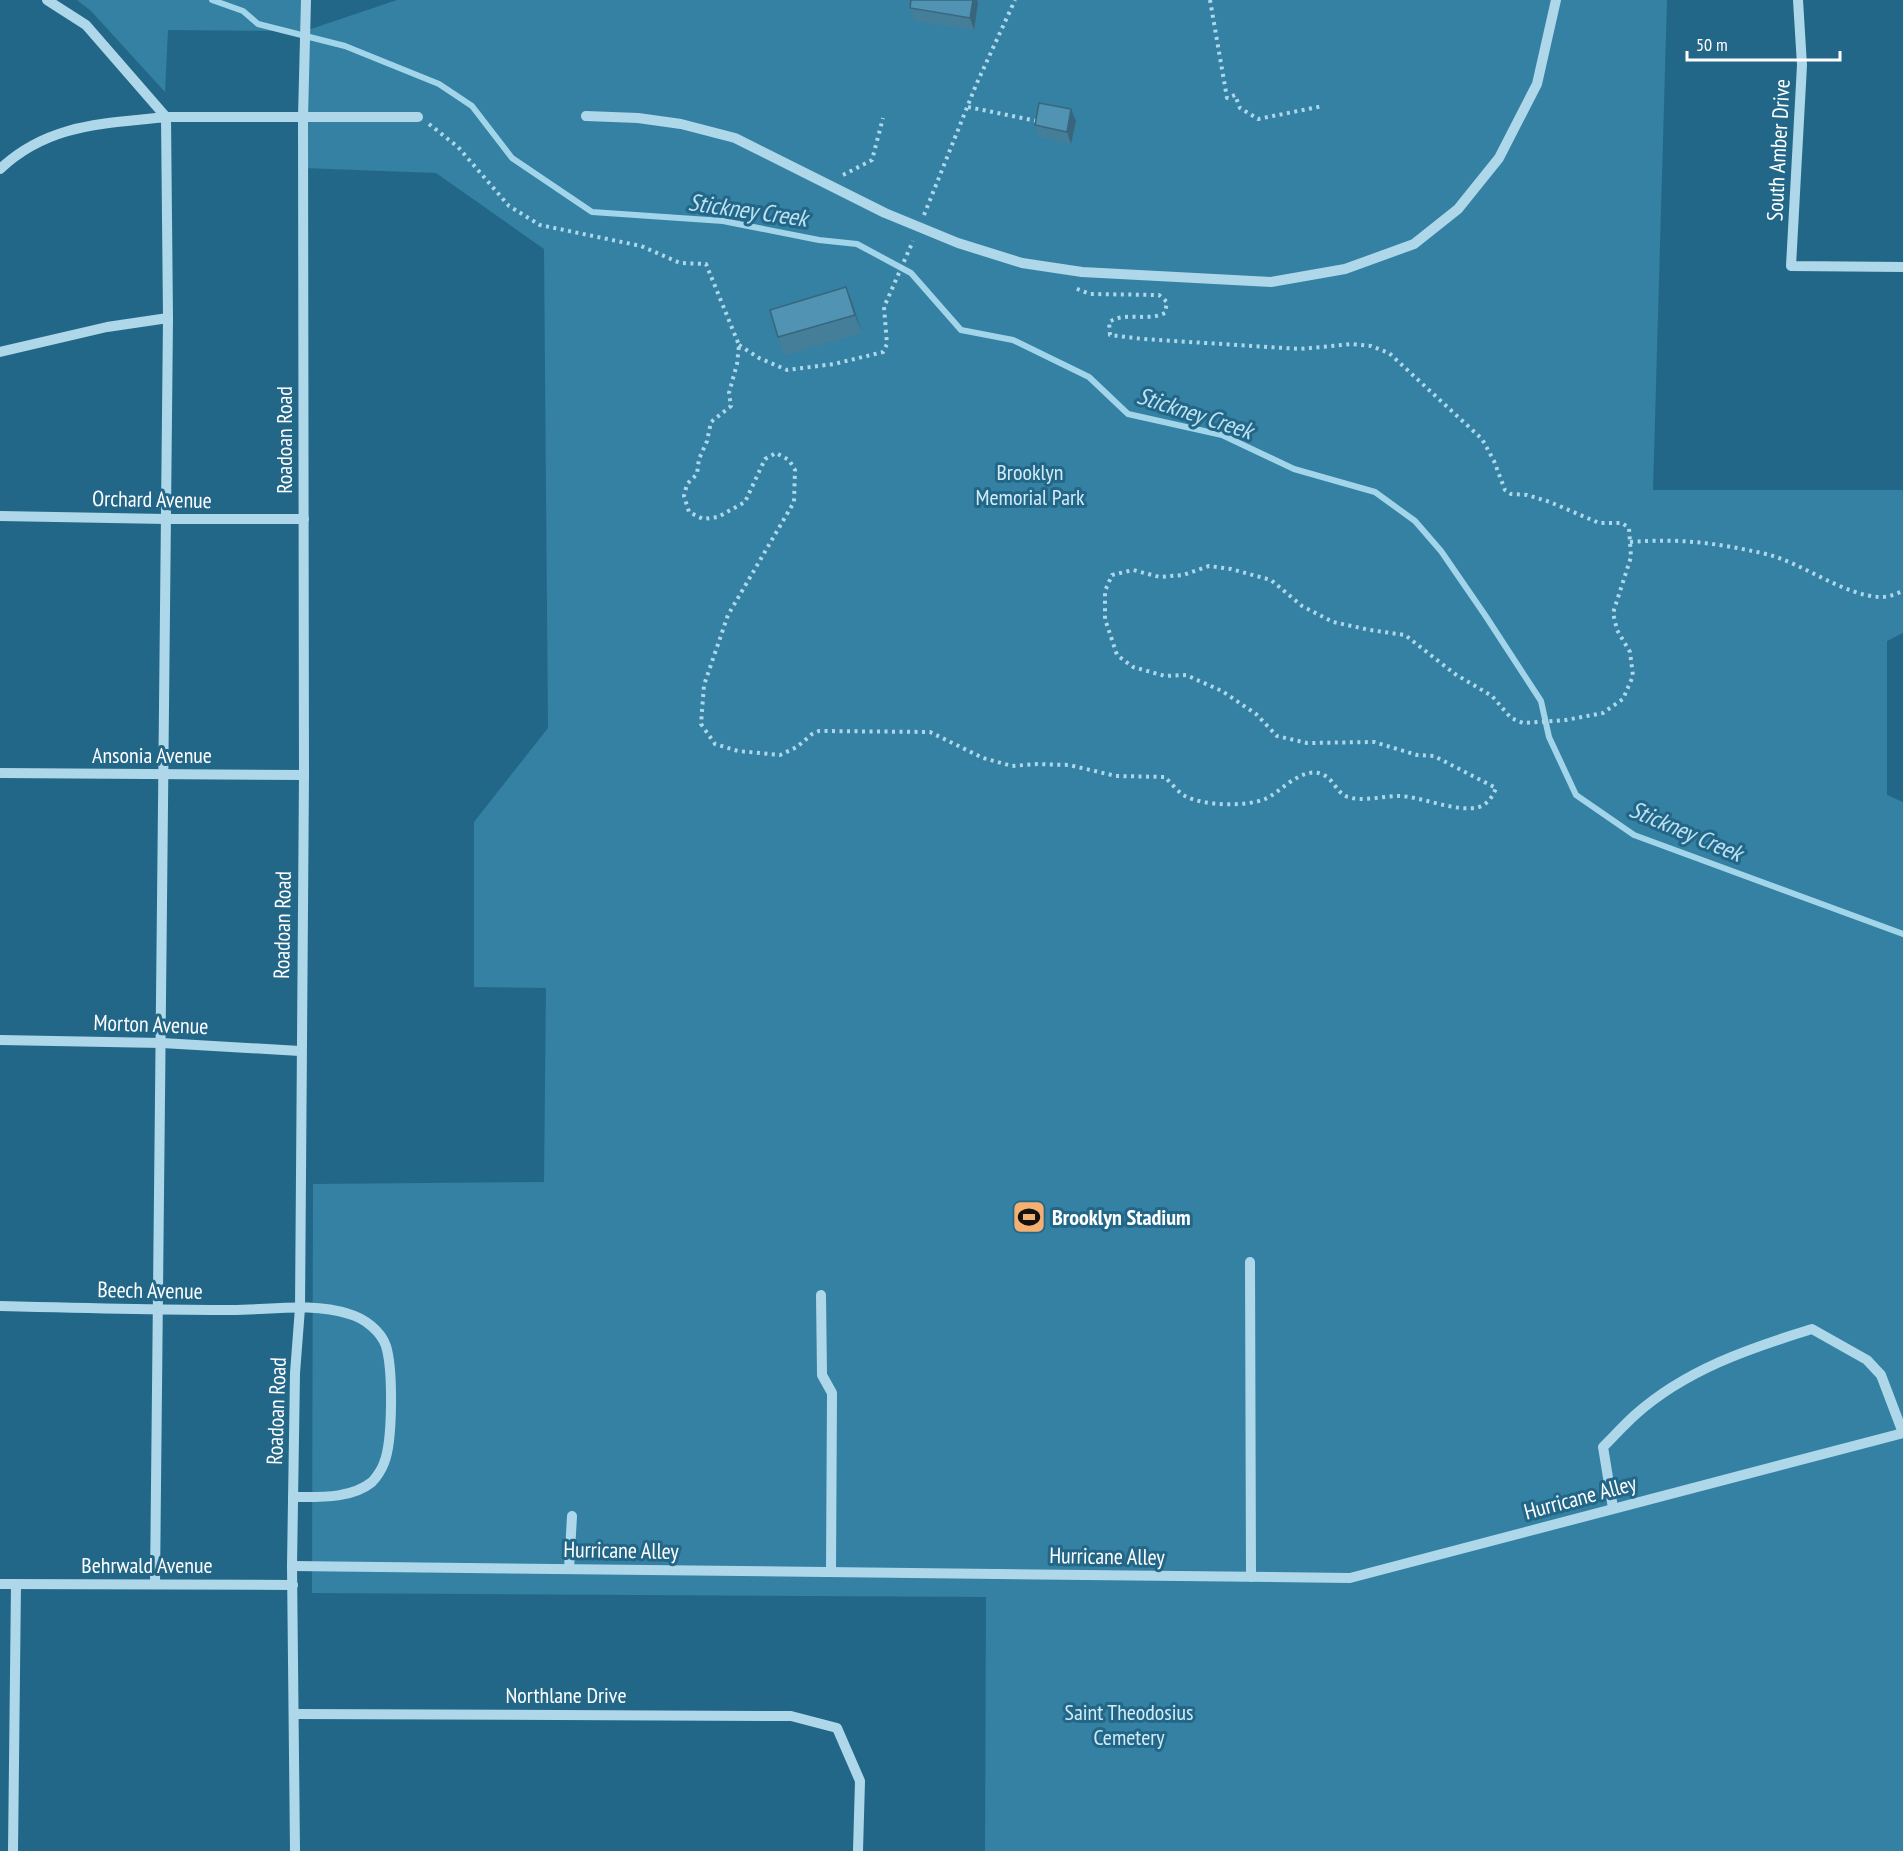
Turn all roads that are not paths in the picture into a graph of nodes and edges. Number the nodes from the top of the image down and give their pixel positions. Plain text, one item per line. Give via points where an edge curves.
1 (47, 0) edge
2 (306, 0) edge
3 (1556, 0) edge
4 (1798, 0) edge
5 (586, 116) dead end
6 (166, 117) junction
7 (303, 117) junction
8 (418, 117) road end
9 (0, 169) edge
10 (1903, 267) edge
11 (168, 318) junction
12 (0, 352) edge
13 (0, 516) edge
14 (166, 519) junction
15 (304, 519) junction
16 (0, 773) edge
17 (162, 775) junction
18 (304, 775) junction
19 (0, 1040) edge
20 (162, 1043) junction
21 (300, 1051) junction
22 (1250, 1262) dead end
23 (821, 1295) dead end
24 (0, 1306) edge
25 (300, 1308) junction
26 (158, 1310) junction
27 (1903, 1433) edge
28 (293, 1497) junction
29 (1613, 1508) junction
30 (572, 1516) dead end
31 (292, 1566) junction
32 (569, 1569) junction
33 (831, 1572) junction
34 (1251, 1577) junction
35 (0, 1584) edge
36 (16, 1584) junction
37 (155, 1584) junction
38 (293, 1585) junction
39 (294, 1714) junction
40 (13, 1851) edge
41 (295, 1851) edge
42 (858, 1851) edge

1 - 6 street via 86,25
2 - 7 street, Roadoan Road
3 - 5 street via 1538,84 1499,158 1458,209 1414,244 1346,269 1271,282 1070,271 1022,263 958,243 885,213 735,138 681,124
4 - 10 street, South Amber Drive via 1802,65 1791,266
6 - 7 street
6 - 9 street via 83,126 41,139
6 - 11 street
7 - 8 street
7 - 15 street, Roadoan Road
11 - 12 street via 107,327
11 - 14 street
13 - 14 street, Orchard Avenue
14 - 15 street, Orchard Avenue
14 - 17 street
15 - 18 street, Roadoan Road
16 - 17 street, Ansonia Avenue
17 - 18 street, Ansonia Avenue
17 - 20 street
18 - 21 street, Roadoan Road
19 - 20 street, Morton Avenue
20 - 21 street, Morton Avenue
20 - 26 street
21 - 25 street, Roadoan Road
22 - 34 street
23 - 33 street via 822,1375 832,1392
24 - 26 street, Beech Avenue
25 - 26 street, Beech Avenue
25 - 28 street, Roadoan Road
25 - 28 street, Beech Avenue via 351,1314 374,1327 387,1352 390,1425 384,1464 373,1481 354,1492
26 - 37 street
27 - 29 street, Hurricane Alley
27 - 29 street via 1881,1375 1867,1360 1812,1329 1759,1345 1705,1368 1637,1413 1603,1447
28 - 31 street, Roadoan Road
29 - 34 street, Hurricane Alley via 1350,1578
30 - 32 street
31 - 32 street, Hurricane Alley
31 - 38 street, Roadoan Road
32 - 33 street, Hurricane Alley
33 - 34 street, Hurricane Alley
35 - 36 street, Behrwald Avenue
36 - 37 street, Behrwald Avenue
36 - 40 street
37 - 38 street, Behrwald Avenue
38 - 39 street, Roadoan Road
39 - 41 street, Roadoan Road
39 - 42 street, Northlane Drive via 791,1716 837,1728 860,1781

